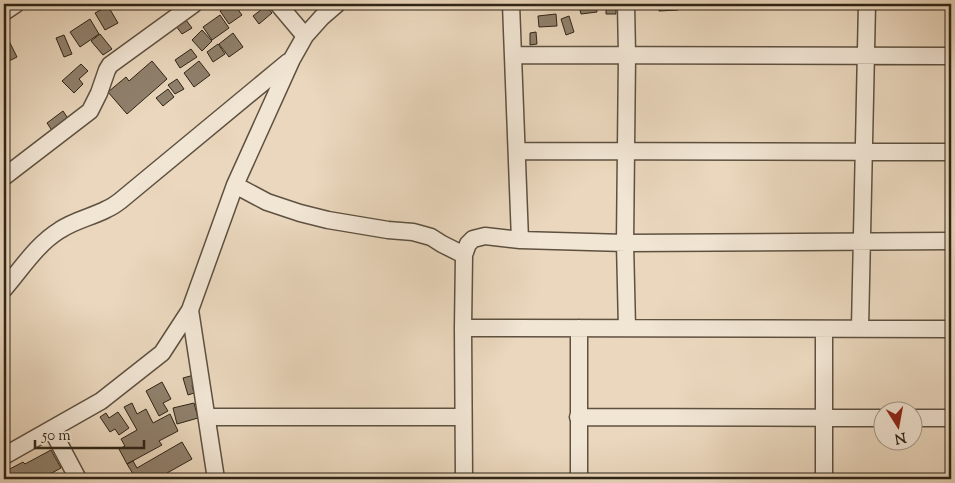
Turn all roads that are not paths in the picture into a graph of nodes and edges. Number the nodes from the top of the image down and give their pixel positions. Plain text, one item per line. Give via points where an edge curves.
1 (16, 4) edge
2 (194, 4) edge
3 (278, 4) edge
4 (337, 4) edge
5 (511, 4) edge
6 (626, 4) edge
7 (867, 4) edge
8 (177, 9) edge
9 (4, 12) edge
10 (305, 36) junction
11 (514, 55) junction
12 (627, 55) junction
13 (866, 56) junction
14 (951, 56) edge
15 (292, 58) junction
16 (517, 151) junction
17 (625, 151) junction
18 (864, 152) junction
19 (951, 152) edge
20 (4, 177) edge
21 (235, 185) junction
22 (520, 240) junction
23 (951, 241) edge
24 (862, 242) junction
25 (626, 243) junction
26 (464, 255) junction
27 (4, 289) edge
28 (190, 310) junction
29 (463, 328) junction
30 (579, 328) junction
31 (627, 328) junction
32 (860, 328) junction
33 (824, 329) junction
34 (951, 329) edge
35 (207, 417) junction
36 (463, 417) junction
37 (578, 417) junction
38 (823, 418) junction
39 (872, 418) edge
40 (922, 418) edge
41 (951, 418) edge
42 (52, 430) junction
43 (4, 456) edge
44 (213, 478) edge
45 (78, 479) edge
46 (464, 479) edge
47 (579, 479) edge
48 (824, 479) edge

1 - 9 street
2 - 8 street
3 - 10 street
4 - 10 street
5 - 11 street
6 - 12 street
7 - 13 street
8 - 20 street via 110,65 90,111
10 - 15 street
11 - 12 street
11 - 16 street
12 - 13 street
12 - 17 street
13 - 14 street
13 - 18 street
15 - 21 street
15 - 27 street via 120,201 53,235 34,252
16 - 17 street
16 - 22 street
17 - 18 street
17 - 25 street
18 - 19 street
18 - 24 street
21 - 26 street via 300,214 413,232 431,237
21 - 28 street
22 - 25 street
22 - 26 street via 478,237 468,244
23 - 24 street
24 - 25 street
24 - 32 street
25 - 31 street
26 - 29 street
28 - 35 street
28 - 42 street via 162,353 101,401
29 - 30 street
29 - 36 street
30 - 31 street
30 - 37 street
31 - 33 street
32 - 33 street
32 - 34 street
33 - 38 street
35 - 36 street
35 - 44 street
36 - 46 street
37 - 38 street
37 - 47 street
38 - 39 street
38 - 48 street
40 - 41 street
42 - 43 street
42 - 45 street

